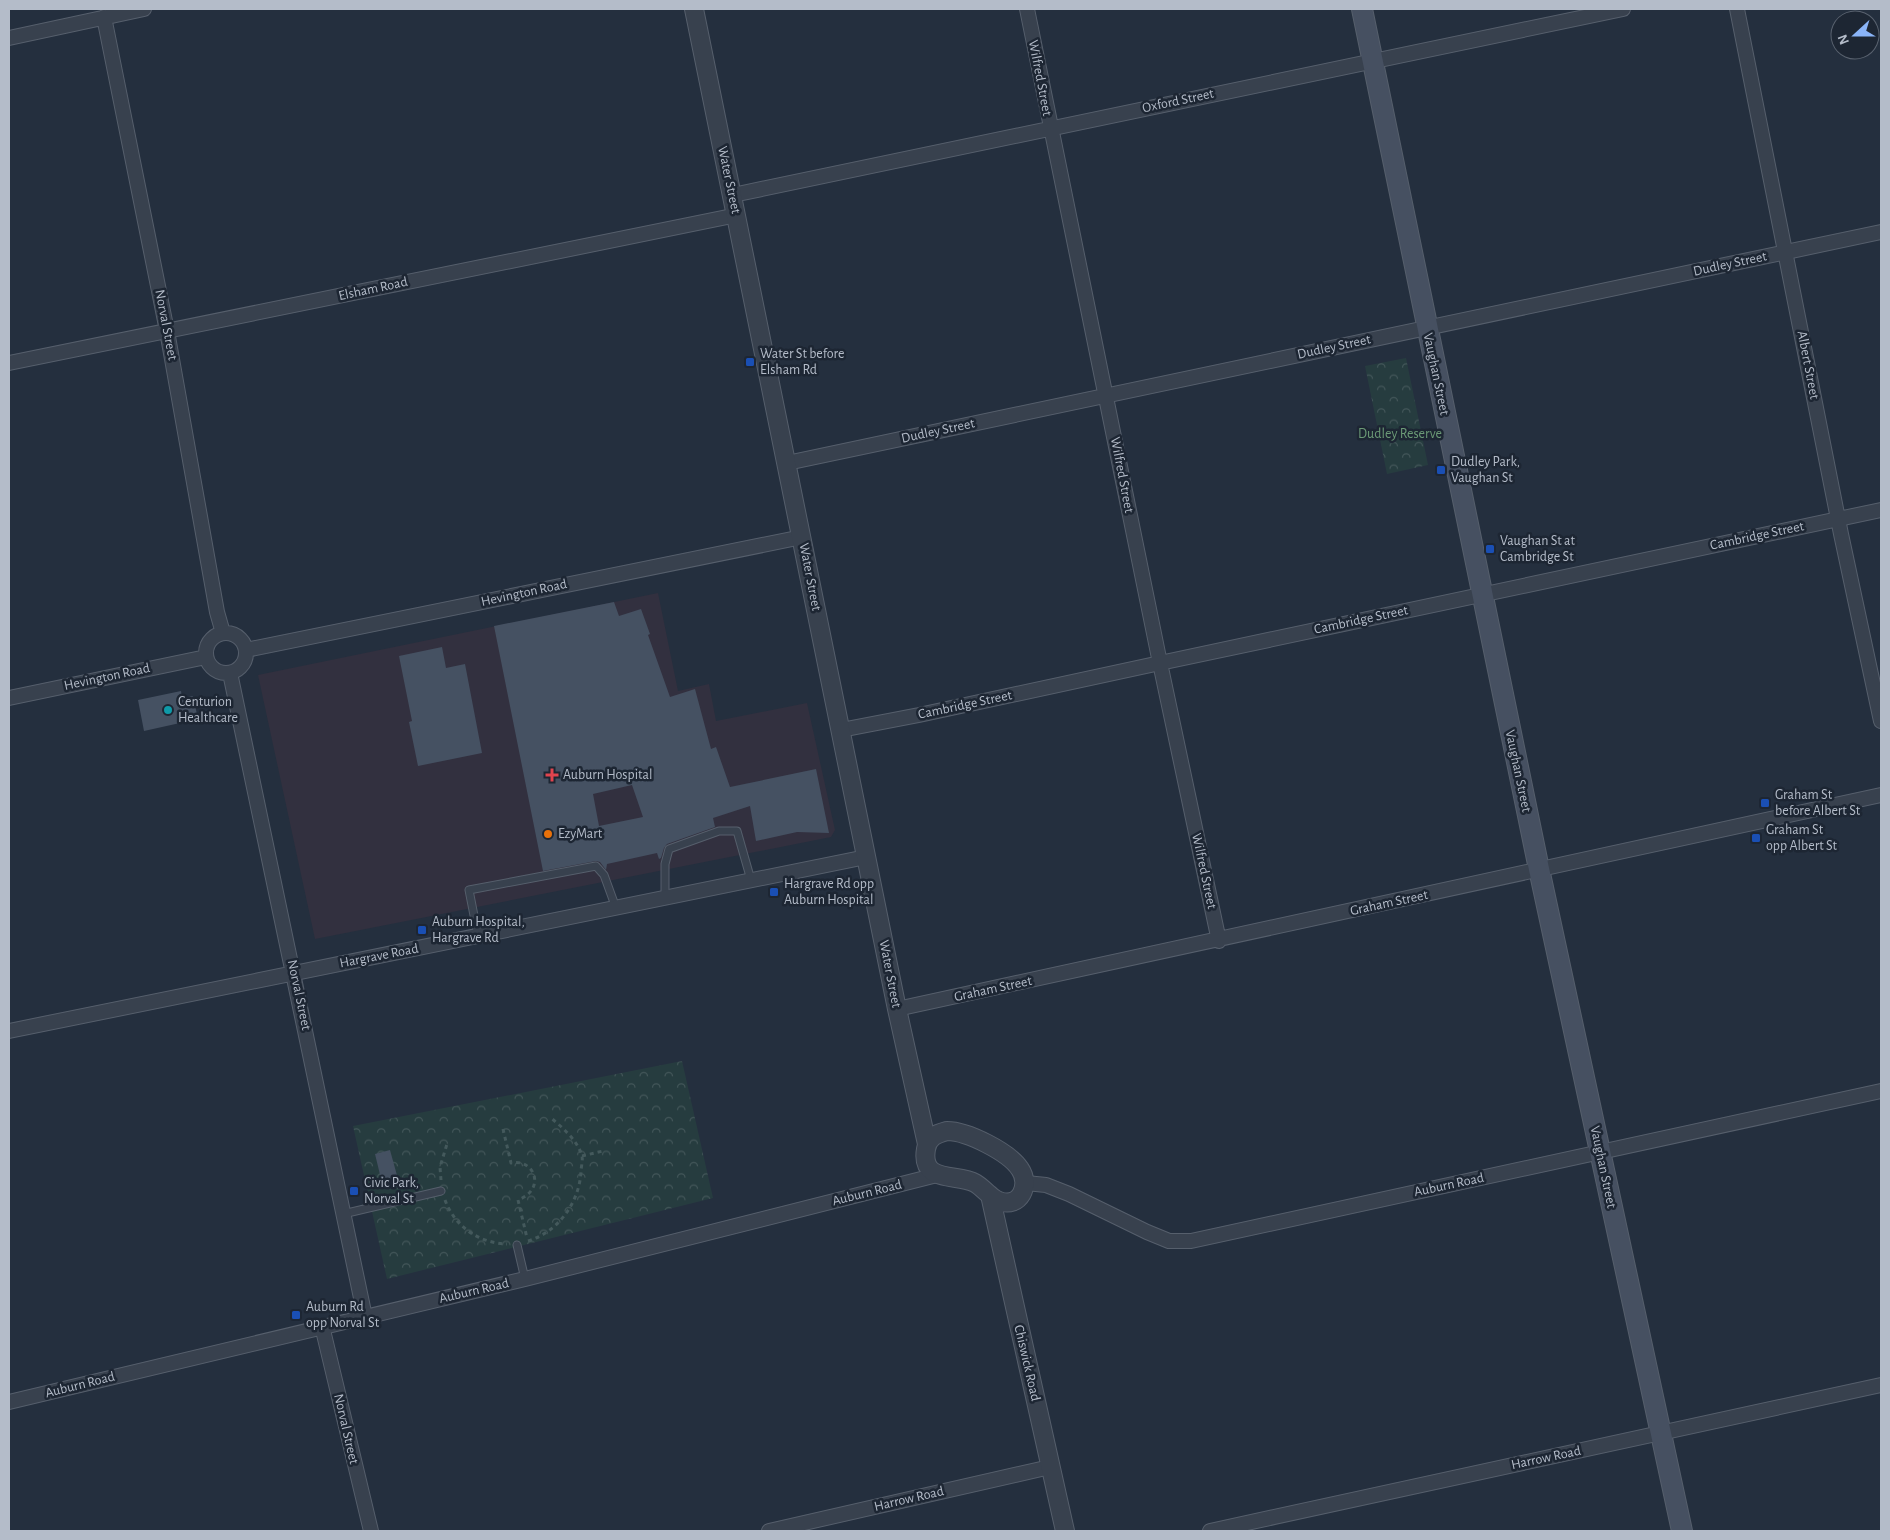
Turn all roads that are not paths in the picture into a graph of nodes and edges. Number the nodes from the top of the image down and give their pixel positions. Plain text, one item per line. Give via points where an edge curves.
1 (144, 9) edge
2 (694, 9) edge
3 (1027, 9) edge
4 (1362, 9) edge
5 (1623, 9) edge
6 (1737, 9) edge
7 (104, 17) junction
8 (9, 38) edge
9 (1372, 60) junction
10 (1050, 128) junction
11 (733, 195) junction
12 (737, 215) junction
13 (1881, 232) edge
14 (1786, 252) junction
15 (1427, 328) junction
16 (167, 331) junction
17 (9, 363) edge
18 (1106, 396) junction
19 (787, 463) junction
20 (1881, 510) edge
21 (1839, 520) junction
22 (802, 537) junction
23 (1481, 594) junction
24 (223, 633) junction
25 (246, 650) junction
26 (206, 658) junction
27 (1160, 662) junction
28 (230, 673) junction
29 (9, 698) edge
30 (1881, 721) edge
31 (841, 730) junction
32 (1881, 795) edge
33 (866, 857) junction
34 (1539, 870) junction
35 (751, 880) junction
36 (665, 898) junction
37 (616, 908) junction
38 (478, 936) junction
39 (1219, 940) junction
40 (294, 972) junction
41 (897, 1009) junction
42 (9, 1031) edge
43 (1881, 1091) edge
44 (927, 1144) junction
45 (1600, 1152) junction
46 (937, 1175) junction
47 (1026, 1183) junction
48 (441, 1190) road end
49 (990, 1195) junction
50 (342, 1214) junction
51 (517, 1244) road end
52 (525, 1279) junction
53 (365, 1317) junction
54 (322, 1326) junction
55 (1881, 1385) edge
56 (9, 1402) edge
57 (1660, 1434) junction
58 (1050, 1467) junction
59 (786, 1529) edge
60 (371, 1531) edge
61 (769, 1531) edge
62 (1065, 1531) edge
63 (1210, 1531) edge
64 (1682, 1531) edge

1 - 7 street
2 - 11 street, Water Street
3 - 10 street, Wilfred Street
4 - 9 main road, Vaughan Street
5 - 9 street, Oxford Street
6 - 14 street, Albert Street
7 - 8 street
7 - 16 street, Norval Street
9 - 10 street, Oxford Street
9 - 15 main road, Vaughan Street
10 - 11 street, Oxford Street
10 - 18 street, Wilfred Street
11 - 12 street, Water Street
12 - 16 street, Elsham Road
12 - 19 street, Water Street
13 - 14 street, Dudley Street
14 - 15 street, Dudley Street
14 - 21 street, Albert Street
15 - 18 street, Dudley Street
15 - 23 main road, Vaughan Street
16 - 17 street, Elsham Road
16 - 24 street, Norval Street
18 - 19 street, Dudley Street
18 - 27 street, Wilfred Street
19 - 22 street, Water Street
20 - 21 street, Cambridge Street
21 - 23 street, Cambridge Street
21 - 30 street, Albert Street
22 - 25 street, Hevington Road
22 - 31 street, Water Street
23 - 27 street, Cambridge Street
23 - 34 main road, Vaughan Street
24 - 25 street via 236,636
24 - 26 street via 209,642
25 - 28 street via 244,662
26 - 28 street via 212,669
26 - 29 street, Hevington Road
27 - 31 street, Cambridge Street
27 - 39 street, Wilfred Street
28 - 40 street, Norval Street
31 - 33 street, Water Street
32 - 34 street, Graham Street
33 - 35 street, Hargrave Road
33 - 41 street, Water Street
34 - 39 street, Graham Street
34 - 45 main road, Vaughan Street
35 - 36 street, Hargrave Road
35 - 36 lane via 738,831 719,831 669,849 665,864
36 - 37 street, Hargrave Road
37 - 38 street, Hargrave Road
37 - 38 lane via 604,875 596,866 469,890
38 - 40 street, Hargrave Road
39 - 41 street, Graham Street
40 - 42 street, Hargrave Road
40 - 50 street, Norval Street
41 - 44 street, Water Street
43 - 45 street, Auburn Road
44 - 46 street, Water Street via 926,1158
44 - 47 street via 938,1133 964,1134 1010,1158 1021,1170
45 - 47 street, Auburn Road via 1181,1242 1147,1232 1046,1185
45 - 57 main road, Vaughan Street
46 - 49 street via 968,1179
46 - 52 street, Auburn Road
47 - 49 street via 1022,1195 1010,1202 997,1201
48 - 50 lane
49 - 58 street, Chiswick Road
50 - 53 street, Norval Street
51 - 52 lane
52 - 53 street, Auburn Road
53 - 54 street, Auburn Road
54 - 56 street, Auburn Road
54 - 60 street, Norval Street
55 - 57 street, Harrow Road
57 - 63 street, Harrow Road
57 - 64 main road, Vaughan Street
58 - 59 street, Harrow Road
58 - 62 street, Chiswick Road
59 - 61 street, Harrow Road

